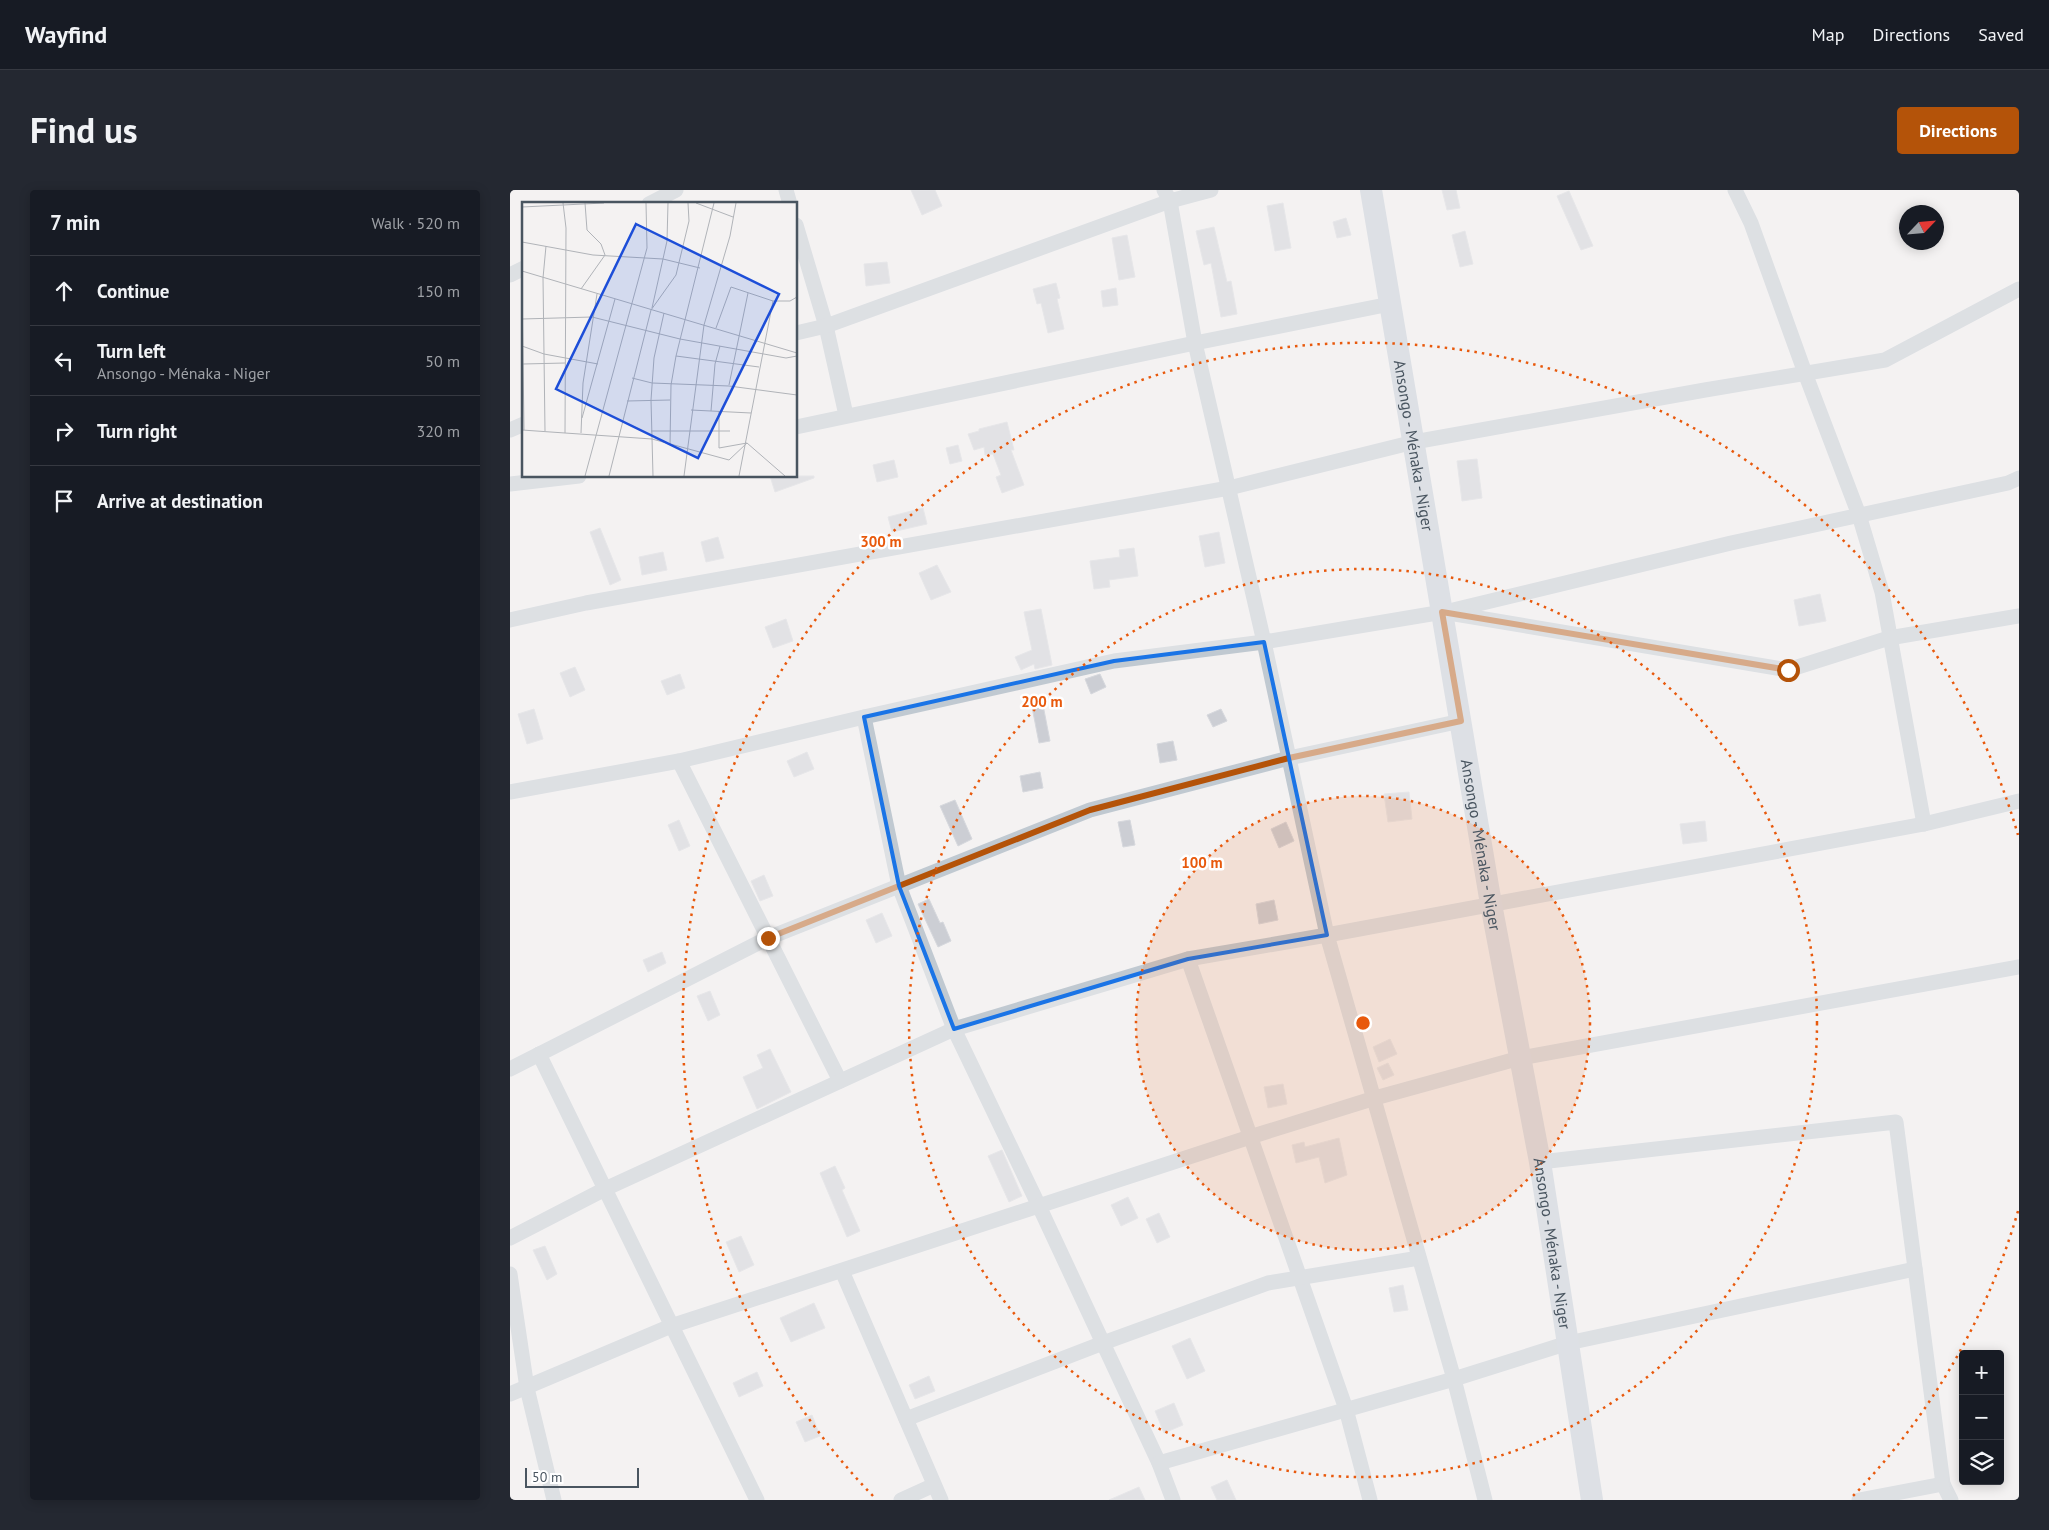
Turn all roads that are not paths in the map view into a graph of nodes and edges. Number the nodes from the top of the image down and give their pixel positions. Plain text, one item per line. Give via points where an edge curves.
1 (676, 190) edge
2 (1211, 190) edge
3 (1371, 190) edge
4 (1735, 190) edge
5 (1167, 196) edge
6 (653, 202) edge
7 (798, 232) edge
8 (522, 269) edge
9 (510, 275) edge
10 (2019, 289) edge
11 (1390, 304) junction
12 (826, 326) junction
13 (798, 333) edge
14 (1195, 343) junction
15 (1805, 373) junction
16 (846, 415) junction
17 (522, 425) edge
18 (798, 426) edge
19 (510, 430) edge
20 (1414, 442) junction
21 (562, 478) edge
22 (2019, 478) edge
23 (510, 484) edge
24 (1229, 488) junction
25 (1859, 515) junction
26 (1442, 612) junction
27 (2019, 616) edge
28 (510, 620) edge
29 (1889, 638) junction
30 (1264, 642) junction
31 (864, 717) junction
32 (1461, 721) junction
33 (1289, 758) junction
34 (679, 761) junction
35 (510, 792) edge
36 (2019, 801) edge
37 (1924, 824) junction
38 (899, 886) junction
39 (1491, 904) junction
40 (1327, 935) junction
41 (768, 938) junction
42 (1188, 959) junction
43 (2019, 967) edge
44 (954, 1029) junction
45 (539, 1054) junction
46 (1520, 1058) junction
47 (510, 1069) edge
48 (840, 1081) junction
49 (1374, 1098) junction
50 (1250, 1137) junction
51 (1540, 1162) junction
52 (605, 1189) junction
53 (1039, 1206) junction
54 (510, 1238) edge
55 (1419, 1258) junction
56 (1915, 1268) junction
57 (842, 1271) junction
58 (510, 1274) edge
59 (1300, 1278) junction
60 (672, 1326) junction
61 (1568, 1343) junction
62 (1103, 1344) junction
63 (1454, 1379) junction
64 (527, 1388) junction
65 (510, 1394) edge
66 (1346, 1409) junction
67 (906, 1419) junction
68 (1159, 1462) junction
69 (1943, 1484) junction
70 (934, 1485) junction
71 (554, 1500) edge
72 (756, 1500) edge
73 (901, 1500) edge
74 (941, 1500) edge
75 (1173, 1500) edge
76 (1370, 1500) edge
77 (1485, 1500) edge
78 (1592, 1500) edge
79 (1859, 1500) edge
80 (1951, 1500) edge

1 - 6 street
2 - 5 street
3 - 11 main road, Ansongo - Ménaka - Niger
4 - 15 street via 1751,223
5 - 12 street
5 - 14 street
7 - 12 street
8 - 9 street
10 - 15 street via 1886,360
11 - 14 street
11 - 20 main road, Ansongo - Ménaka - Niger
12 - 13 street
12 - 16 street
14 - 16 street
14 - 24 street
15 - 20 street
15 - 25 street
16 - 18 street
17 - 19 street
20 - 24 street
20 - 26 main road, Ansongo - Ménaka - Niger
21 - 23 street
22 - 25 street
24 - 28 street via 586,603
24 - 30 street
25 - 26 street
25 - 29 street via 1882,592
26 - 29 street via 1788,670
26 - 30 street
26 - 32 main road, Ansongo - Ménaka - Niger
27 - 29 street
29 - 37 street
30 - 31 street via 1114,661
30 - 33 street
31 - 34 street
31 - 38 street
32 - 33 street
32 - 39 main road, Ansongo - Ménaka - Niger
33 - 38 street via 1090,810
33 - 40 street
34 - 35 street
34 - 41 street
36 - 37 street
37 - 39 street
38 - 41 street
38 - 44 street
39 - 40 street
39 - 46 main road, Ansongo - Ménaka - Niger
40 - 42 street
40 - 49 street
41 - 45 street
41 - 48 street
42 - 44 street
42 - 50 street
43 - 46 street
44 - 48 street
44 - 53 street
45 - 47 street
45 - 52 street
46 - 49 street
46 - 51 main road, Ansongo - Ménaka - Niger
48 - 52 street
49 - 50 street
49 - 55 street
50 - 53 street
50 - 59 street
51 - 56 street via 1896,1122
51 - 61 main road, Ansongo - Ménaka - Niger
52 - 54 street
52 - 60 street
53 - 57 street
53 - 62 street
55 - 59 street
55 - 63 street
56 - 61 street
56 - 69 street
57 - 60 street
57 - 67 street
58 - 64 street
59 - 62 street via 1268,1283
59 - 66 street
60 - 64 street
60 - 72 street
61 - 63 street
61 - 78 main road, Ansongo - Ménaka - Niger
62 - 67 street
62 - 68 street
63 - 66 street
63 - 77 street
64 - 65 street
64 - 71 street
66 - 68 street
66 - 76 street
67 - 70 street
68 - 75 street
69 - 79 street
69 - 80 street
70 - 73 street
70 - 74 street

